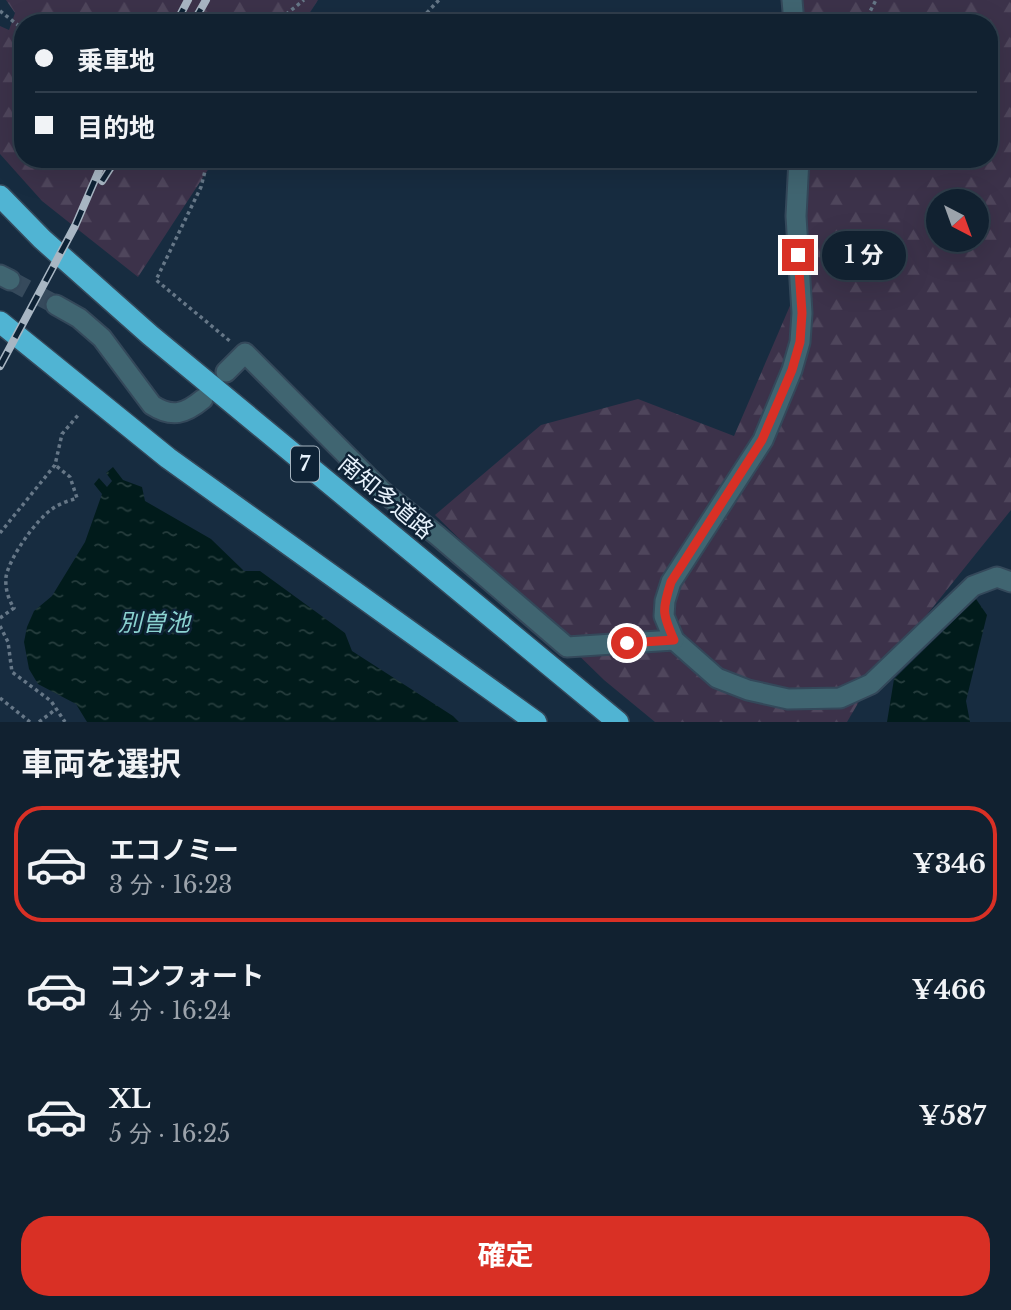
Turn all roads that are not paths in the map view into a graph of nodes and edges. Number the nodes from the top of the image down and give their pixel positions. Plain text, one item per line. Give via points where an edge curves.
1 (799, 168) edge
2 (0, 196) edge
3 (56, 305) tunnel mouth
4 (0, 321) edge
5 (226, 372) dead end
6 (203, 399) dead end
7 (1011, 582) edge
8 (674, 640) junction
9 (536, 722) edge
10 (618, 722) edge

1 - 8 street via 800,342 762,440 671,582 664,616
2 - 10 highway, 南知多道路 / 7 via 150,335
3 - 6 street via 103,338 152,405 178,414
4 - 9 highway via 168,458
5 - 8 street via 245,353 382,491 567,647
7 - 8 street via 997,577 973,586 870,684 840,698 788,699 748,690 717,678

